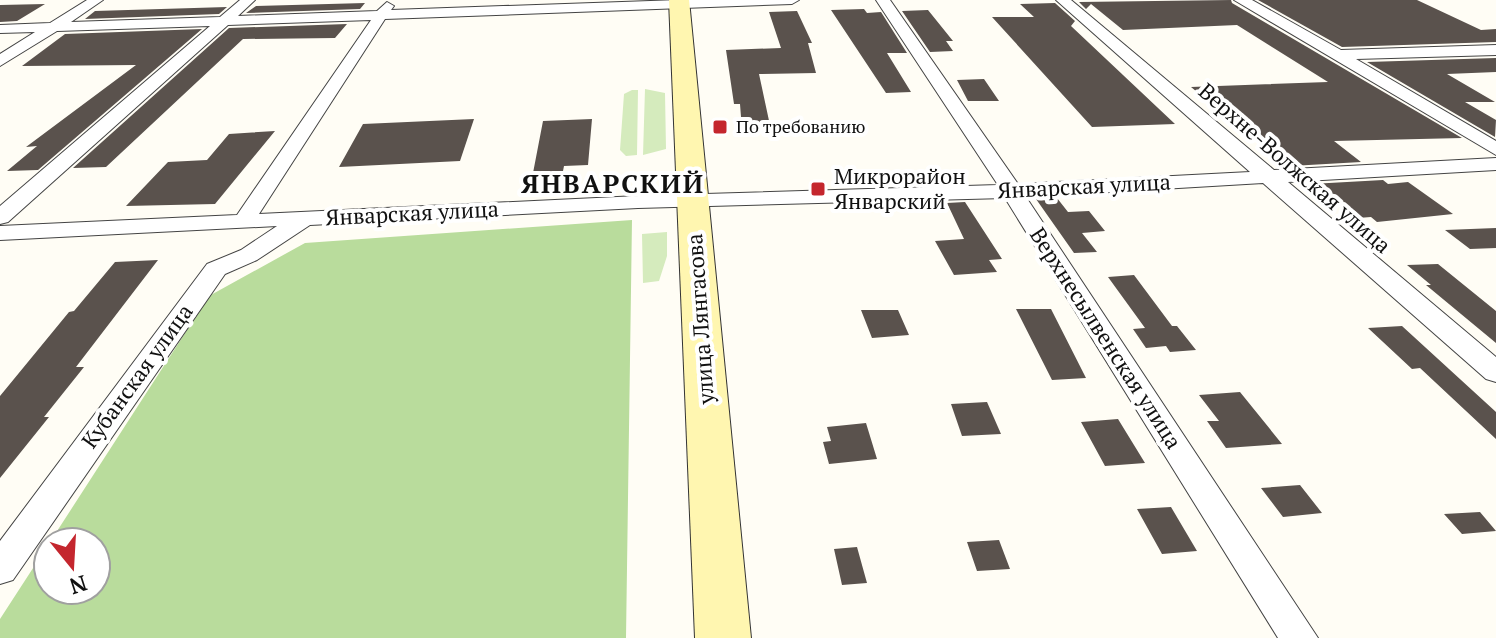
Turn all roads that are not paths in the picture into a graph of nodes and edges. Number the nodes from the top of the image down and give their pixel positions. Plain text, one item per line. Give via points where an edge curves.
1 (96, 0) edge
2 (248, 0) edge
3 (792, 0) edge
4 (883, 0) edge
5 (1063, 0) edge
6 (1241, 0) edge
7 (680, 2) edge
8 (518, 6) edge
9 (386, 8) edge
10 (225, 20) junction
11 (54, 27) junction
12 (0, 29) edge
13 (1496, 50) edge
14 (1336, 55) junction
15 (0, 61) edge
16 (1496, 149) edge
17 (1496, 164) edge
18 (1266, 175) junction
19 (1012, 191) junction
20 (693, 201) junction
21 (0, 217) edge
22 (305, 218) junction
23 (245, 219) junction
24 (0, 233) edge
25 (1496, 372) edge
26 (0, 569) edge
27 (723, 638) edge
28 (1299, 638) edge

1 - 11 street
2 - 10 street
3 - 7 street
4 - 19 street, Верхнесылвенская улица
5 - 18 street, Верхне-Волжская улица
6 - 14 street
7 - 8 street via 647,8
7 - 20 main road, улица Лянгасова
8 - 9 street
9 - 10 street
9 - 23 street
10 - 11 street
10 - 21 street
11 - 12 street
11 - 15 street
13 - 14 street
14 - 16 street
17 - 18 street, Январская улица
18 - 19 street, Январская улица
18 - 25 street, Верхне-Волжская улица
19 - 20 street, Январская улица
19 - 28 street, Верхнесылвенская улица
20 - 22 street, Январская улица
20 - 27 main road, улица Лянгасова
22 - 23 street, Январская улица
22 - 26 street, Кубанская улица via 249,255 216,269
23 - 24 street, Январская улица

